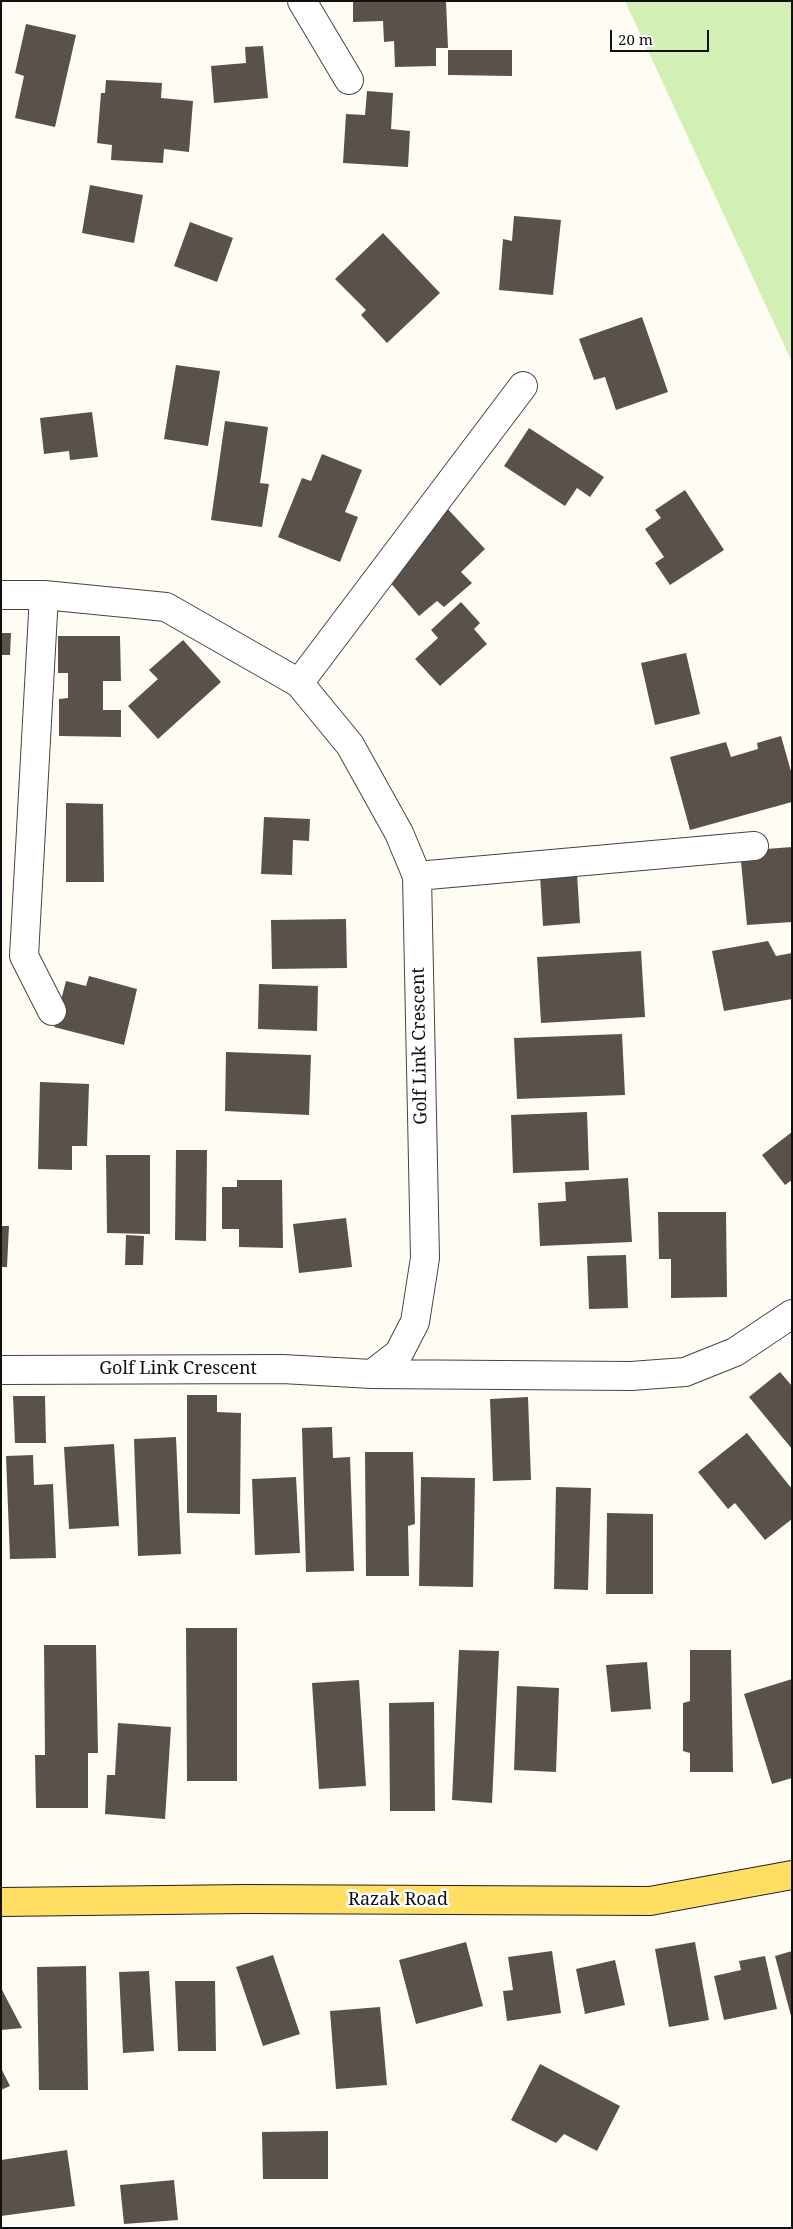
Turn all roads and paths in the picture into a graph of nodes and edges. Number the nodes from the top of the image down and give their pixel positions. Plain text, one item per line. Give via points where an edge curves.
1 (302, 1) edge
2 (349, 80) dead end
3 (524, 386) dead end
4 (1, 595) edge
5 (44, 595) junction
6 (299, 683) junction
7 (754, 846) dead end
8 (417, 876) junction
9 (52, 1011) dead end
10 (792, 1314) edge
11 (1, 1370) edge
12 (372, 1374) junction
13 (792, 1875) edge
14 (1, 1902) edge

1 - 2 street
3 - 6 street
4 - 5 street, Golf Link Crescent
5 - 6 street, Golf Link Crescent via 166,607
5 - 9 street via 24,956
6 - 8 street, Golf Link Crescent via 350,745 399,833
7 - 8 street
8 - 12 street, Golf Link Crescent via 425,1258 415,1322 399,1353
10 - 12 street via 735,1352 685,1372 632,1376
11 - 12 street, Golf Link Crescent via 282,1369
13 - 14 main road, Razak Road via 650,1902 237,1899

